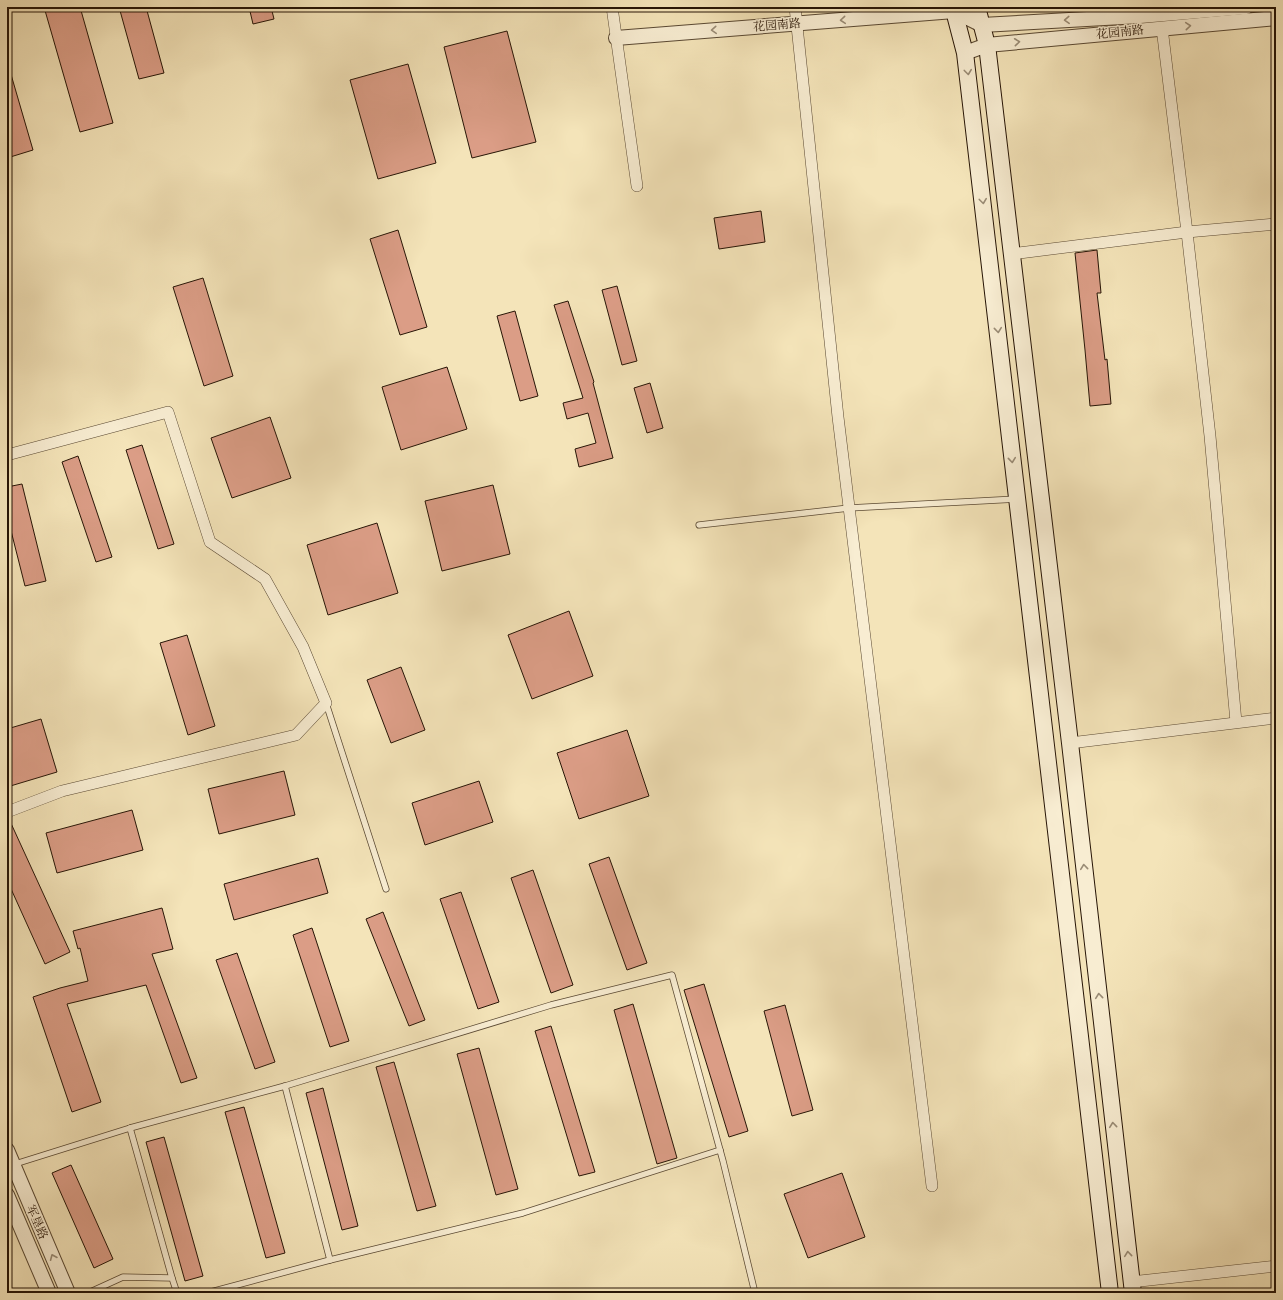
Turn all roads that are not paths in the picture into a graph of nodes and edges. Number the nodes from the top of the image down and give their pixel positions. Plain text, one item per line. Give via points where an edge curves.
1 (612, 7) edge
2 (795, 7) edge
3 (977, 7) edge
4 (1246, 7) edge
5 (954, 9) edge
6 (1141, 11) edge
7 (1276, 18) edge
8 (796, 23) junction
9 (982, 25) junction
10 (1162, 28) junction
11 (616, 38) junction
12 (987, 45) junction
13 (966, 53) junction
14 (637, 186) dead end
15 (1276, 224) edge
16 (1187, 232) junction
17 (1011, 254) junction
18 (7, 455) edge
19 (1017, 499) junction
20 (849, 508) junction
21 (699, 526) dead end
22 (326, 703) junction
23 (1276, 718) edge
24 (1236, 722) junction
25 (1070, 743) junction
26 (7, 812) edge
27 (386, 889) dead end
28 (285, 1086) junction
29 (130, 1128) junction
30 (7, 1150) edge
31 (720, 1150) junction
32 (10, 1166) edge
33 (932, 1186) dead end
34 (7, 1195) edge
35 (330, 1260) junction
36 (1276, 1266) edge
37 (172, 1278) junction
38 (1132, 1288) edge
39 (49, 1293) edge
40 (68, 1293) edge
41 (88, 1293) edge
42 (177, 1293) edge
43 (207, 1293) edge
44 (755, 1293) edge
45 (1110, 1293) edge

1 - 11 street
2 - 8 street
3 - 9 main road
4 - 6 street, 花园南路
5 -> 8 street, 花园南路
5 - 9 street, 花园南路
5 - 13 main road
6 -> 9 street, 花园南路
10 -> 7 street, 花园南路
8 -> 11 street, 花园南路
8 - 20 street
9 - 12 main road
12 -> 10 street, 花园南路
10 - 16 street
11 - 14 street
12 - 13 street, 花园南路
12 - 17 main road
13 -> 19 main road
15 - 16 street
16 - 17 street
16 - 24 street via 1210,436
17 - 25 main road
18 - 22 street via 168,412 210,542 265,579 303,647
19 - 20 lane
19 - 45 main road
20 - 21 lane
20 - 33 street
22 - 26 street via 296,735 62,791
22 - 27 lane
23 - 24 street
24 - 25 street
38 -> 25 main road
28 - 29 lane
28 - 31 lane via 551,1005 672,975
28 - 35 lane
29 - 32 lane
29 - 37 lane
30 - 32 street, 军垦路
31 - 35 lane via 524,1213
31 - 44 lane
40 -> 32 street, 军垦路
34 - 39 street, 军垦路
35 - 43 lane
36 - 38 street
37 - 41 lane via 122,1277
37 - 42 lane

